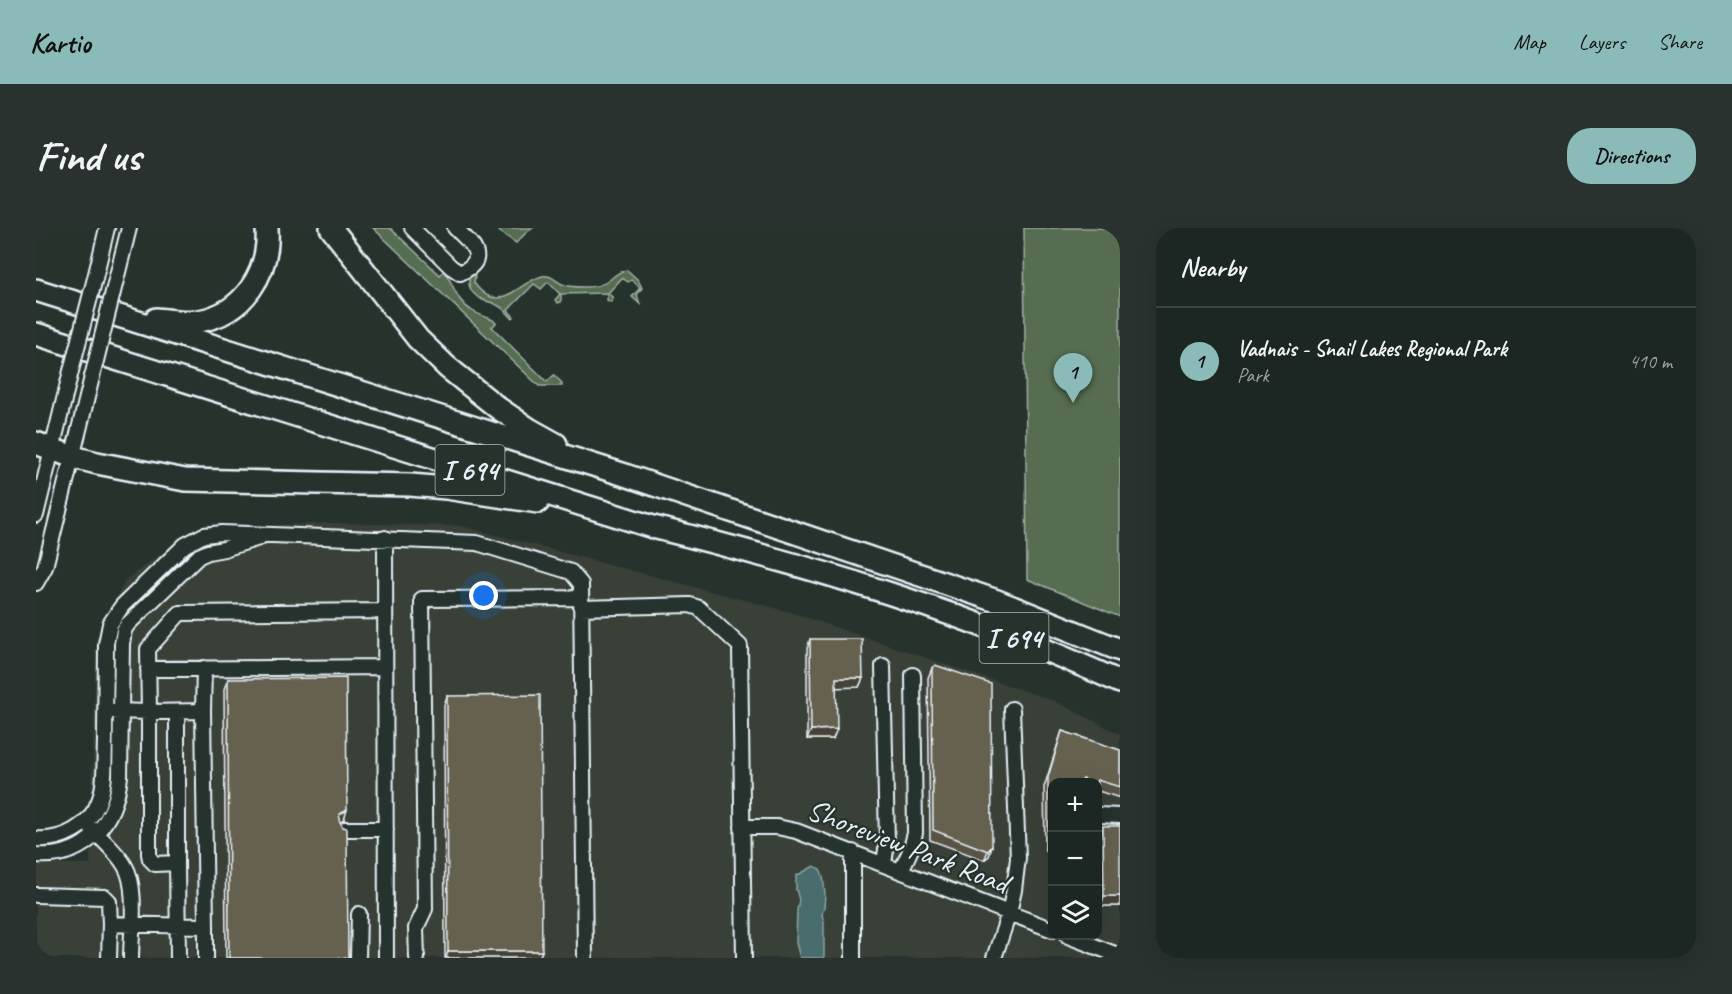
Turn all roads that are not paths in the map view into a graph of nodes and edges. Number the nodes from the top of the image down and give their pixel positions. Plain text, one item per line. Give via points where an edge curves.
1 (107, 228) edge
2 (129, 228) edge
3 (267, 228) edge
4 (331, 228) edge
5 (412, 228) edge
6 (456, 228) edge
7 (36, 290) edge
8 (119, 316) junction
9 (36, 334) edge
10 (44, 447) edge
11 (73, 457) junction
12 (622, 474) junction
13 (36, 515) edge
14 (636, 522) junction
15 (270, 535) junction
16 (385, 538) junction
17 (36, 583) edge
18 (581, 603) junction
19 (385, 611) junction
20 (1120, 651) edge
21 (883, 666) dead end
22 (385, 667) junction
23 (204, 668) junction
24 (148, 669) junction
25 (913, 675) dead end
26 (1120, 682) edge
27 (1012, 709) dead end
28 (105, 710) junction
29 (121, 711) junction
30 (203, 711) junction
31 (149, 712) junction
32 (177, 712) junction
33 (1102, 815) edge
34 (1120, 816) edge
35 (85, 821) junction
36 (742, 827) junction
37 (344, 830) edge
38 (386, 830) junction
39 (96, 834) junction
40 (36, 839) edge
41 (853, 852) junction
42 (36, 855) edge
43 (177, 863) junction
44 (884, 864) junction
45 (901, 871) junction
46 (36, 895) edge
47 (1009, 913) junction
48 (359, 914) dead end
49 (110, 924) junction
50 (131, 925) junction
51 (178, 926) junction
52 (206, 926) junction
53 (1048, 928) edge
54 (372, 936) junction
55 (1078, 940) edge
56 (1120, 956) edge
57 (109, 958) edge
58 (131, 958) edge
59 (178, 958) edge
60 (206, 958) edge
61 (358, 958) edge
62 (386, 958) edge
63 (417, 958) edge
64 (585, 958) edge
65 (744, 958) edge
66 (854, 958) edge
67 (994, 958) edge

1 - 10 street, bridge via 71,371
2 - 11 street, bridge
3 - 8 highway via 266,254 256,281 238,303 225,311 185,322
4 - 12 highway via 418,339 475,392 554,443
5 - 6 street via 460,273 476,261 477,253
7 - 8 highway, I 694
8 - 12 highway, I 694
9 - 14 highway, I 694
10 - 11 highway
10 - 13 street
11 - 14 highway via 185,480 446,488
11 - 17 street via 45,567
12 - 20 highway, I 694 via 997,601
14 - 26 highway, I 694 via 874,589 1028,644
15 - 16 street
15 - 28 street via 213,533 194,539 122,606 108,631
15 - 29 street via 199,556 132,618 123,637
16 - 18 street via 477,543 571,572 581,584
16 - 19 street
18 - 36 street via 690,605 699,608 740,646
18 - 63 street via 422,598 425,909 416,928
18 - 64 street
19 - 22 street
19 - 24 street via 180,613 148,649
21 - 44 street via 887,842
22 - 23 street
22 - 38 street
23 - 24 street
23 - 30 street
24 - 31 street
25 - 45 street via 915,833
27 - 47 street via 1018,858
28 - 29 street
28 - 35 street via 102,792
29 - 31 street
29 - 39 street via 119,792
30 - 32 street
30 - 52 street
31 - 32 street
31 - 43 street via 150,859 155,864
32 - 43 street
33 - 34 street
35 - 39 street
35 - 40 street via 62,837
36 - 41 street, Shoreview Park Road via 796,831
36 - 65 street
37 - 38 street
38 - 54 street
39 - 42 street via 65,852
39 - 50 street via 126,866 132,891
41 - 44 street, Shoreview Park Road
41 - 66 street
43 - 51 street
44 - 45 street, Shoreview Park Road
45 - 47 street, Shoreview Park Road
46 - 49 street via 105,897 109,901
47 - 53 street, Shoreview Park Road
47 - 67 street
48 - 54 street
49 - 50 street
49 - 57 street
50 - 51 street
50 - 58 street
51 - 52 street
51 - 59 street
52 - 60 street
54 - 61 street
54 - 62 street
55 - 56 street

